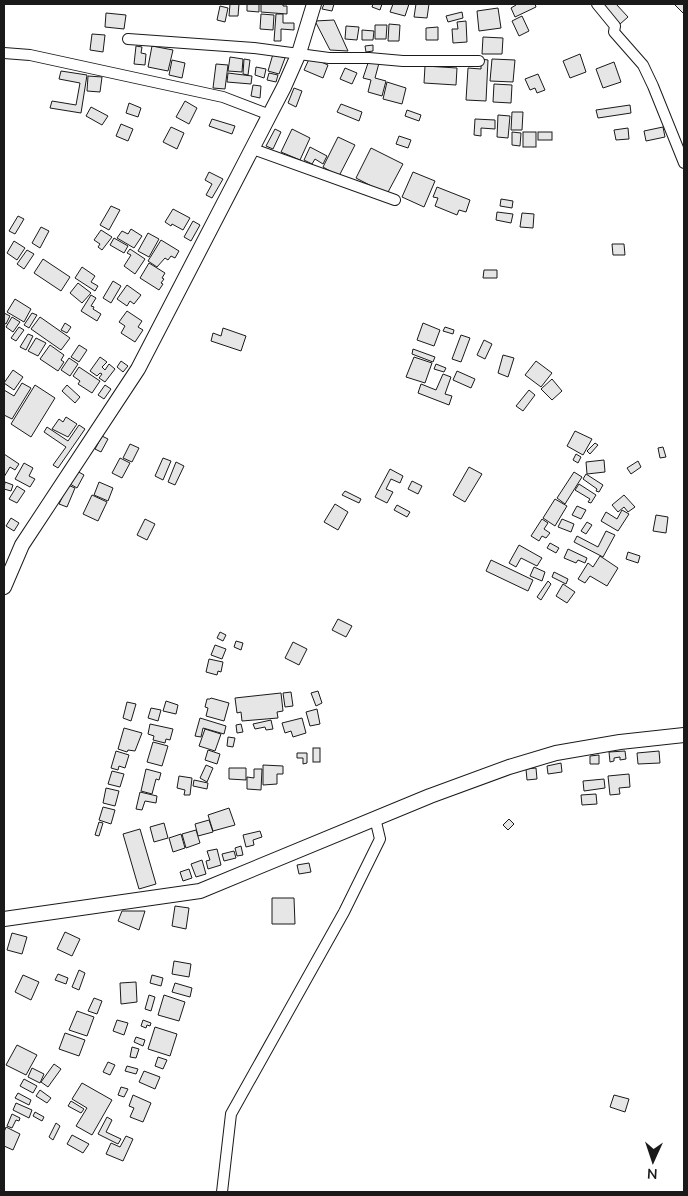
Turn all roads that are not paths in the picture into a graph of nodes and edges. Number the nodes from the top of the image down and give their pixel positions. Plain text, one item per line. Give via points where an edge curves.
1 (314, 4) edge
2 (596, 4) edge
3 (128, 39) dead end
4 (4, 53) edge
5 (299, 53) junction
6 (478, 61) dead end
7 (270, 116) junction
8 (253, 149) junction
9 (684, 163) edge
10 (395, 200) dead end
11 (4, 587) edge
12 (684, 735) edge
13 (375, 818) junction
14 (4, 919) edge
15 (222, 1192) edge

1 - 5 main road
2 - 9 street via 642,65
3 - 5 street
4 - 7 street via 30,55 223,97
5 - 6 street via 329,58
5 - 7 main road
7 - 8 main road
8 - 10 street
8 - 11 main road via 138,369 22,545
12 - 13 main road via 556,753 509,767
13 - 14 main road via 200,891
13 - 15 street via 380,839 344,912 231,1114

